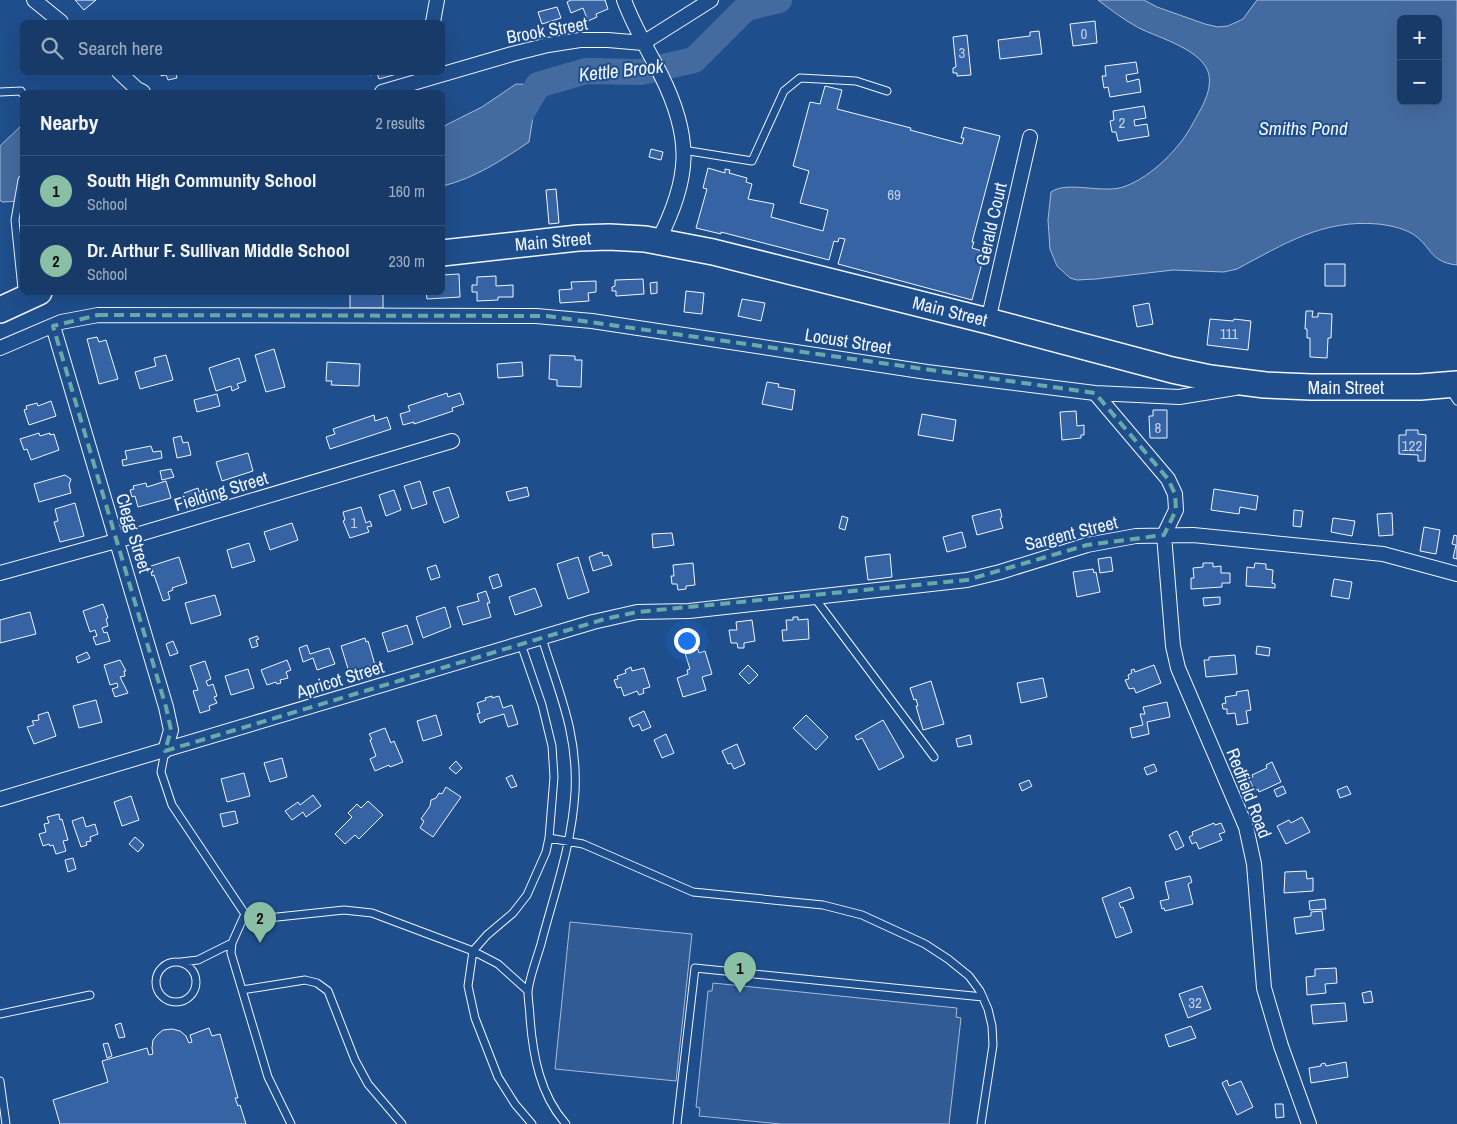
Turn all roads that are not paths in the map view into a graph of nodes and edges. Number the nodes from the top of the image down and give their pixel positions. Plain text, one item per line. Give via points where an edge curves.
1 (34, 0) edge
2 (437, 0) edge
3 (624, 0) edge
4 (711, 0) edge
5 (59, 20) edge
6 (433, 20) edge
7 (643, 42) junction
8 (445, 71) edge
9 (123, 75) edge
10 (422, 77) edge
11 (141, 90) edge
12 (387, 90) edge
13 (20, 91) edge
14 (887, 91) dead end
15 (0, 92) edge
16 (1030, 137) dead end
17 (683, 150) junction
18 (20, 191) edge
19 (658, 241) junction
20 (20, 250) edge
21 (445, 253) edge
22 (24, 295) edge
23 (0, 310) edge
24 (988, 321) junction
25 (53, 326) junction
26 (0, 348) edge
27 (1252, 383) junction
28 (1454, 390) edge
29 (1096, 393) junction
30 (452, 441) dead end
31 (1164, 535) junction
32 (116, 542) junction
33 (0, 573) edge
34 (1457, 574) edge
35 (810, 596) junction
36 (695, 610) joint
37 (542, 638) junction
38 (521, 644) junction
39 (165, 751) junction
40 (934, 757) dead end
41 (0, 799) edge
42 (549, 838) junction
43 (568, 841) junction
44 (245, 914) junction
45 (232, 943) junction
46 (473, 951) junction
47 (181, 962) junction
48 (242, 990) junction
49 (528, 991) junction
50 (90, 996) dead end
51 (983, 997) junction
52 (0, 1014) edge
53 (0, 1081) edge
54 (6, 1124) edge
55 (291, 1124) edge
56 (402, 1124) edge
57 (532, 1124) edge
58 (566, 1124) edge
59 (678, 1124) edge
60 (981, 1124) edge
61 (1309, 1124) edge

1 - 5 street
2 - 6 street
3 - 7 street
4 - 7 street
7 - 8 street, Brook Street via 580,40
7 - 17 street via 674,104 682,129
9 - 11 street
10 - 12 street, Brook Street
13 - 15 lane
14 - 17 lane via 856,81 800,78 784,91 752,161
16 - 24 street, Gerald Court
17 - 19 street via 679,194
18 - 20 lane via 15,220
19 - 21 highway, Main Street via 594,237
19 - 24 highway, Main Street
22 - 23 highway
24 - 27 highway, Main Street via 1172,370
25 - 26 street, Locust Street
25 - 29 street, Locust Street via 98,315 536,316 592,321 927,372
25 - 32 street, Clegg Street
27 - 28 highway, Main Street
27 - 29 street, Locust Street via 1179,397
29 - 31 street via 1170,483 1176,498 1176,510
30 - 32 street, Fielding Street
31 - 34 street, Sargent Street via 1212,536 1383,554
31 - 35 street, Sargent Street via 1087,545 967,580
31 - 61 street, Redfield Road via 1173,646 1178,668 1248,835 1255,870 1264,988
32 - 33 street, Fielding Street
32 - 39 street, Clegg Street via 166,707 171,730
35 - 36 street, Sargent Street
35 - 40 lane
36 - 37 street, Apricot Street via 627,614
37 - 38 street, Apricot Street
37 - 43 lane via 568,715 574,748 575,793
38 - 39 street, Apricot Street
38 - 42 lane via 552,746 554,777
39 - 41 street, Apricot Street
39 - 44 lane via 161,772 172,805
42 - 43 lane
42 - 46 lane via 527,894 513,913
43 - 49 lane
43 - 51 lane via 600,851 694,892 823,905 862,915 925,944 948,959 968,976
44 - 45 lane
44 - 46 lane via 253,918 268,918 344,910 372,913
45 - 47 lane via 198,960
45 - 48 lane via 231,953
46 - 49 lane via 498,964
46 - 57 lane via 468,986 475,1018 498,1076
47 - 47 lane via 168,964 158,973 156,986 169,1001 188,999 196,988 192,969
48 - 55 lane via 268,1077
48 - 56 lane via 305,980 328,991 368,1084
49 - 58 lane via 532,1043 540,1081
50 - 52 lane
51 - 59 lane via 695,968
51 - 60 lane via 992,1026 993,1045
53 - 54 lane

